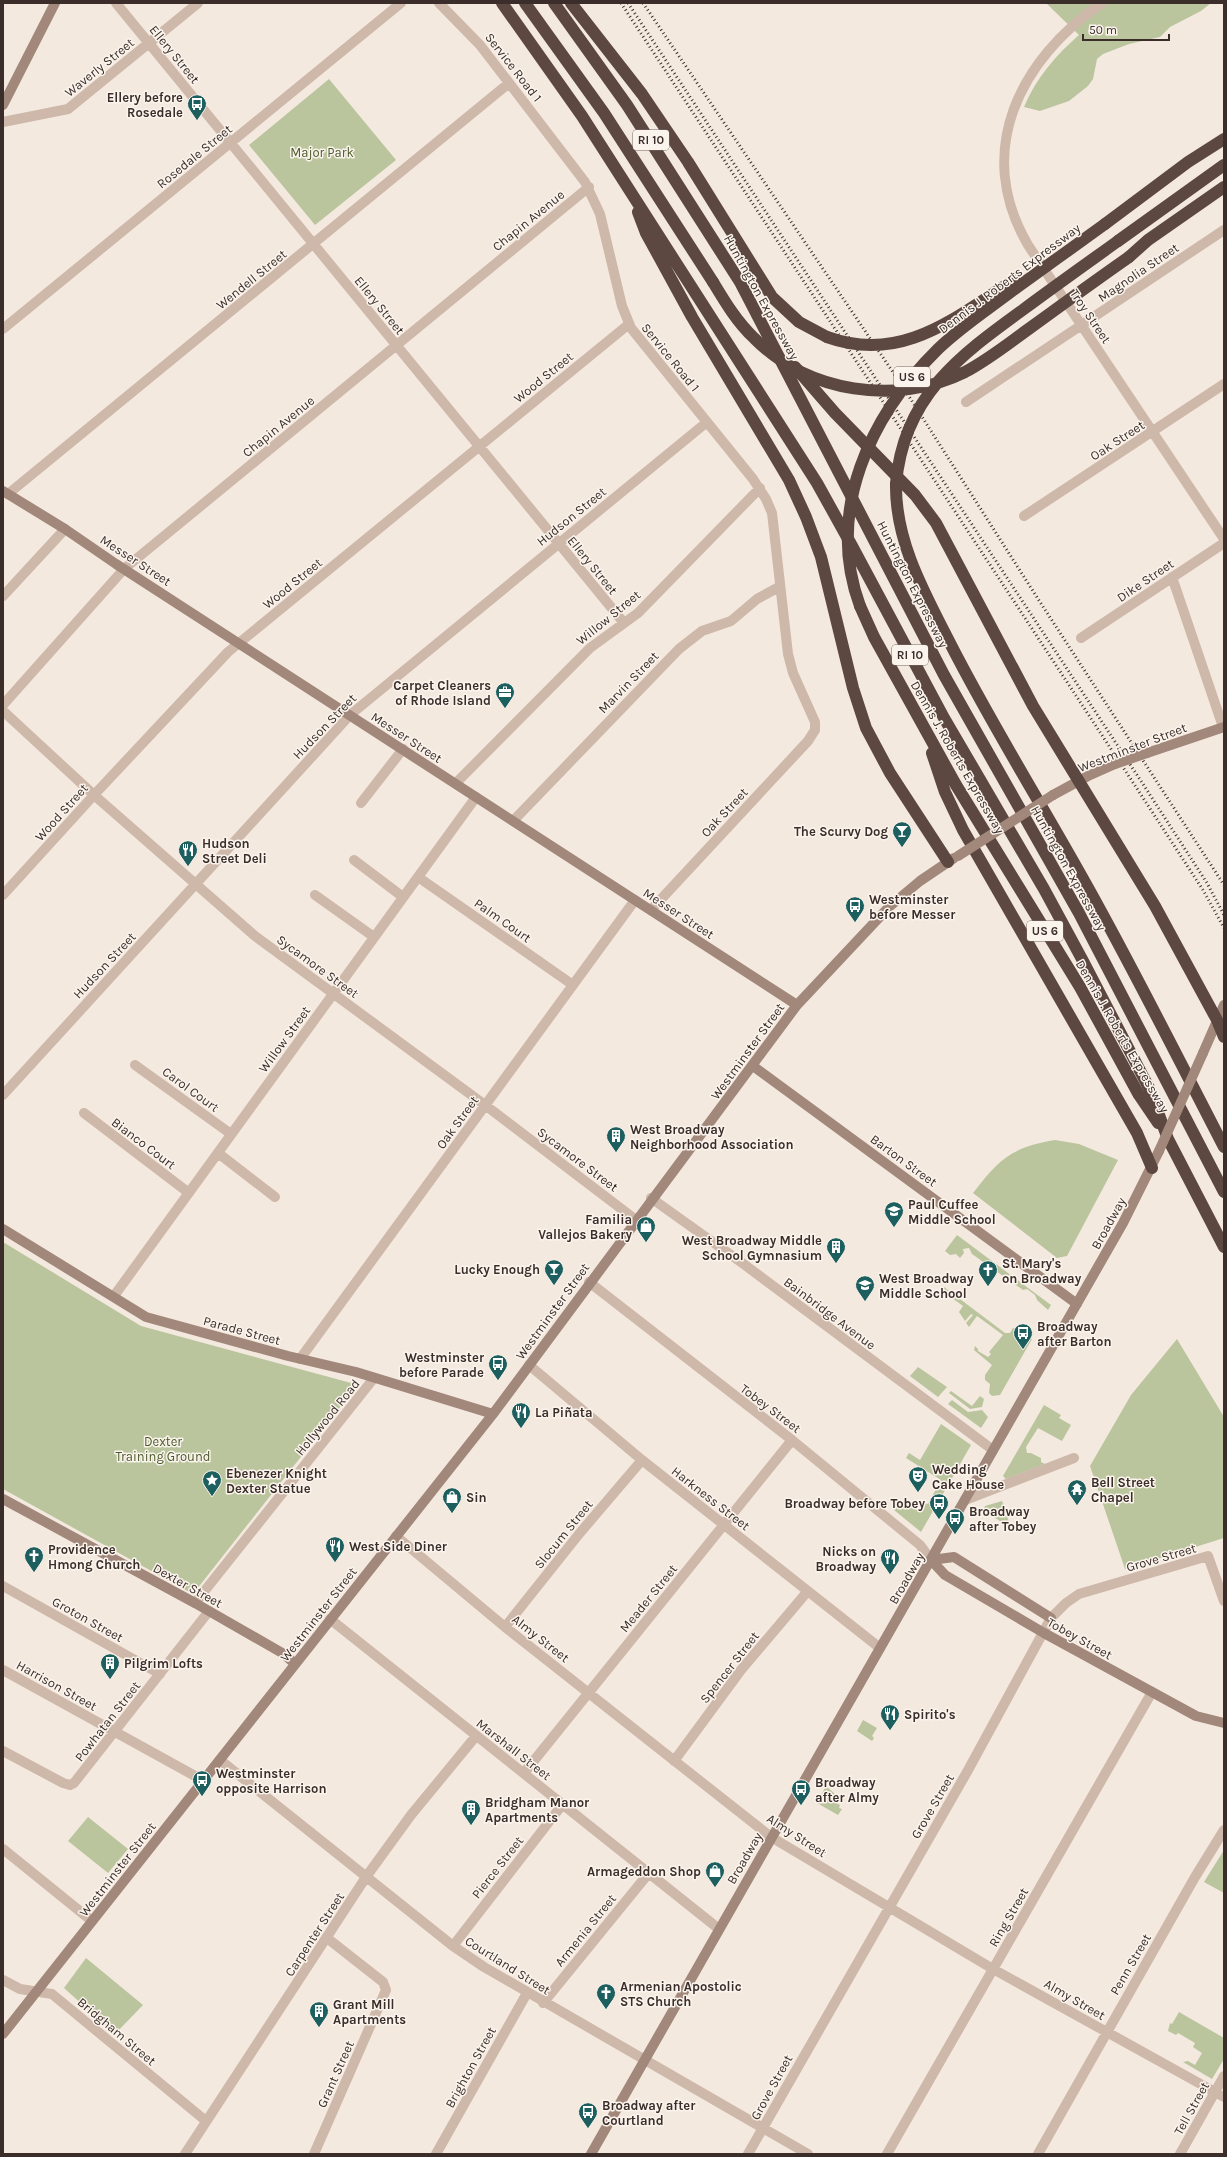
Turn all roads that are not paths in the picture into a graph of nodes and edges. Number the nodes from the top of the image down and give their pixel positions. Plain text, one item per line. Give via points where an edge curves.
1 (55, 3) edge
2 (116, 3) edge
3 (198, 3) edge
4 (401, 3) edge
5 (439, 3) edge
6 (494, 3) edge
7 (502, 3) edge
8 (524, 3) edge
9 (554, 3) edge
10 (572, 3) edge
11 (1102, 3) edge
12 (522, 31) junction
13 (149, 43) junction
14 (510, 83) junction
15 (3, 105) edge
16 (3, 122) edge
17 (1224, 139) edge
18 (230, 143) junction
19 (1224, 165) edge
20 (627, 185) junction
21 (589, 187) junction
22 (1224, 187) edge
23 (1105, 224) junction
24 (1224, 231) edge
25 (314, 244) junction
26 (628, 324) junction
27 (1081, 325) junction
28 (3, 329) edge
29 (770, 337) junction
30 (396, 345) junction
31 (1224, 384) edge
32 (966, 402) dead end
33 (707, 422) junction
34 (1152, 432) junction
35 (479, 446) junction
36 (760, 488) junction
37 (6, 493) edge
38 (1024, 516) dead end
39 (65, 529) junction
40 (1224, 539) edge
41 (559, 543) junction
42 (1224, 543) edge
43 (124, 569) junction
44 (1172, 577) junction
45 (779, 587) junction
46 (3, 596) edge
47 (624, 623) junction
48 (1081, 638) dead end
49 (239, 643) junction
50 (3, 706) edge
51 (3, 711) edge
52 (350, 715) junction
53 (922, 724) junction
54 (1224, 727) edge
55 (815, 730) joint
56 (403, 749) junction
57 (1078, 780) junction
58 (456, 784) junction
59 (94, 795) junction
60 (476, 797) junction
61 (361, 803) dead end
62 (513, 820) junction
63 (953, 859) junction
64 (354, 860) dead end
65 (418, 877) junction
66 (197, 884) junction
67 (3, 895) edge
68 (315, 895) dead end
69 (403, 897) junction
70 (635, 900) junction
71 (650, 910) junction
72 (374, 937) junction
73 (573, 985) junction
74 (334, 993) junction
75 (797, 1005) junction
76 (1224, 1005) edge
77 (1217, 1020) junction
78 (1224, 1037) edge
79 (135, 1065) dead end
80 (753, 1066) junction
81 (3, 1095) edge
82 (485, 1105) junction
83 (1206, 1111) junction
84 (84, 1113) dead end
85 (232, 1134) junction
86 (1224, 1137) edge
87 (1168, 1139) junction
88 (1224, 1147) edge
89 (218, 1153) junction
90 (1152, 1168) junction
91 (1224, 1192) edge
92 (189, 1193) junction
93 (275, 1197) dead end
94 (651, 1198) junction
95 (636, 1220) junction
96 (3, 1229) edge
97 (1224, 1247) edge
98 (589, 1282) junction
99 (114, 1296) junction
100 (1077, 1304) junction
101 (300, 1359) junction
102 (529, 1365) junction
103 (374, 1378) junction
104 (493, 1414) junction
105 (792, 1440) junction
106 (993, 1450) junction
107 (1074, 1458) dead end
108 (642, 1460) junction
109 (3, 1499) edge
110 (965, 1500) junction
111 (724, 1524) junction
112 (396, 1536) junction
113 (931, 1560) junction
114 (3, 1586) edge
115 (807, 1592) junction
116 (1224, 1601) edge
117 (195, 1603) junction
118 (209, 1611) junction
119 (1051, 1618) junction
120 (330, 1619) junction
121 (505, 1626) junction
122 (1044, 1633) junction
123 (880, 1648) junction
124 (295, 1664) junction
125 (3, 1670) edge
126 (160, 1674) junction
127 (589, 1691) junction
128 (1152, 1692) junction
129 (1224, 1724) edge
130 (114, 1731) junction
131 (476, 1736) junction
132 (3, 1751) edge
133 (220, 1760) junction
134 (674, 1761) junction
135 (524, 1773) junction
136 (204, 1781) junction
137 (562, 1805) junction
138 (1224, 1830) edge
139 (771, 1837) junction
140 (3, 1849) edge
141 (648, 1874) junction
142 (366, 1877) junction
143 (888, 1907) junction
144 (92, 1921) junction
145 (719, 1930) junction
146 (327, 1938) junction
147 (453, 1946) junction
148 (993, 1969) junction
149 (3, 1980) edge
150 (36, 1993) junction
151 (527, 1993) junction
152 (543, 2002) junction
153 (1106, 2033) junction
154 (3, 2034) edge
155 (644, 2061) junction
156 (1224, 2076) edge
157 (1219, 2094) edge
158 (206, 2121) junction
159 (763, 2129) junction
160 (185, 2154) edge
161 (314, 2154) edge
162 (436, 2154) edge
163 (592, 2154) edge
164 (748, 2154) edge
165 (808, 2154) edge
166 (887, 2154) edge
167 (1038, 2154) edge
168 (1180, 2154) edge

1 - 15 main road
2 - 13 street, Ellery Street
3 - 13 street, Waverly Street
4 - 18 street, Rosedale Street
5 - 14 street, Service Road 1 via 473,37
6 - 12 highway
7 - 12 highway, RI 10
8 - 22 highway, bridge via 617,131 746,330 767,350 790,366 834,384 862,390 892,391 935,384 975,366
9 - 29 highway, Huntington Expressway / RI 10 via 591,52 654,145 740,282
10 - 23 highway, bridge via 642,94 772,297 798,322 827,337 868,346 893,344 917,338 941,326
11 - 27 street, Troy Street via 1056,41 1023,86 1012,112 1005,139 1004,161 1008,194 1017,224 1024,239
12 - 20 highway, RI 10
13 - 16 street, Waverly Street via 68,109
13 - 18 street, Ellery Street
14 - 21 street, Service Road 1
14 - 25 street, Wendell Street
17 - 23 highway, Dennis J. Roberts Expressway / US 6 via 1188,162
18 - 25 street, Ellery Street
18 - 28 street, Rosedale Street
19 - 83 highway, US 6, bridge via 984,338 945,372 925,397 910,425 900,453 896,484 898,516 906,547 945,633 983,706 1098,906
20 - 63 highway via 646,233 668,275 789,480 806,517 821,557 853,688 866,728 890,773
20 - 87 highway, RI 10 via 773,412 838,519 944,718 1083,961 1149,1088
21 - 26 street, Service Road 1 via 602,221
21 - 30 street, Chapin Avenue
23 - 53 highway, Dennis J. Roberts Expressway / US 6, bridge via 953,336 916,373 884,415 861,462 848,514 848,556 854,588 874,637
24 - 27 street, Magnolia Street
25 - 30 street, Ellery Street
25 - 37 street, Wendell Street
26 - 33 street, Service Road 1
26 - 35 street, Wood Street
27 - 32 street, Magnolia Street
27 - 34 street, Troy Street
29 - 57 highway via 835,414 906,485 930,514 1026,693
29 - 91 highway, Huntington Expressway / RI 10 via 944,675 1079,913
30 - 35 street, Ellery Street
30 - 43 street, Chapin Avenue
31 - 34 street, Oak Street
33 - 36 street, Service Road 1
33 - 41 street, Hudson Street
34 - 38 street, Oak Street
34 - 40 street, Troy Street
35 - 41 street, Ellery Street
35 - 49 street, Wood Street
36 - 45 street, Service Road 1 via 773,518
36 - 47 street, Willow Street via 638,613
37 - 39 main road, Messer Street
39 - 43 main road, Messer Street
39 - 46 street
41 - 47 street, Ellery Street
41 - 52 street, Hudson Street
42 - 44 street, Dike Street
43 - 49 main road, Messer Street
43 - 50 street, Chapin Avenue
44 - 48 street, Dike Street
44 - 54 street
45 - 55 street, Service Road 1 via 790,664 814,718
45 - 62 street, Marvin Street via 757,599 731,621 702,631 679,649
47 - 58 street, Willow Street via 595,643
49 - 52 main road, Messer Street
49 - 59 street, Wood Street
51 - 59 street, Sycamore Street
52 - 56 main road, Messer Street
52 - 66 street, Hudson Street
53 - 87 highway, Dennis J. Roberts Expressway / US 6 via 967,804 1086,999 1139,1095
53 - 90 highway via 945,792 963,830 1137,1133
54 - 57 main road, Westminster Street, bridge via 1115,764
55 - 71 street, Oak Street via 808,741
56 - 58 main road, Messer Street
56 - 61 street
57 - 63 main road, Westminster Street, bridge
57 - 77 highway via 1155,906
58 - 60 main road, Messer Street
59 - 66 street, Sycamore Street
59 - 67 street, Wood Street
60 - 62 main road, Messer Street
60 - 65 street, Willow Street
62 - 70 main road, Messer Street
63 - 75 main road, Westminster Street via 908,890 889,907
64 - 69 street
65 - 69 street, Willow Street
65 - 73 street, Palm Court
66 - 74 street, Sycamore Street via 255,936
66 - 81 street, Hudson Street
68 - 72 street
69 - 72 street, Willow Street
70 - 71 main road, Messer Street
70 - 73 street, Oak Street
71 - 75 main road, Messer Street
72 - 74 street, Willow Street
73 - 82 street, Oak Street
74 - 82 street, Sycamore Street
74 - 85 street, Willow Street
75 - 80 main road, Westminster Street
76 - 77 main road, Broadway
77 - 78 highway
77 - 90 main road, Broadway, bridge
79 - 85 street, Carol Court
80 - 94 main road, Westminster Street
80 - 100 main road, Barton Street
82 - 95 street, Sycamore Street
82 - 101 street, Oak Street
83 - 86 highway
83 - 88 highway, US 6
84 - 92 street, Bianco Court
85 - 89 street, Willow Street
87 - 97 highway, US 6
89 - 92 street, Willow Street
89 - 93 street
90 - 100 main road, Broadway via 1124,1223
92 - 99 street, Willow Street
94 - 95 main road, Westminster Street
94 - 106 street, Bainbridge Avenue via 739,1260
95 - 98 main road, Westminster Street
96 - 99 main road, Parade Street
98 - 102 main road, Westminster Street
98 - 105 street, Tobey Street
99 - 101 main road, Parade Street via 146,1317
100 - 106 main road, Broadway
101 - 103 main road, Parade Street
102 - 104 main road, Westminster Street
102 - 108 street, Harkness Street
103 - 104 main road, Parade Street
103 - 117 street, Hollywood Road
104 - 112 main road, Westminster Street
105 - 111 street, Meader Street
105 - 113 street, Tobey Street via 920,1545
106 - 110 main road, Broadway
107 - 110 street
108 - 111 street, Harkness Street
108 - 121 street, Slocum Street
109 - 117 main road, Dexter Street
110 - 113 main road, Broadway
111 - 115 street, Harkness Street
111 - 127 street, Meader Street
112 - 120 main road, Westminster Street
112 - 121 street, Almy Street
113 - 119 main road, Tobey Street via 954,1557
113 - 122 main road, Tobey Street via 946,1575
113 - 123 main road, Broadway
114 - 126 street, Groton Street
115 - 123 street, Harkness Street
115 - 134 street, Spencer Street via 741,1670
116 - 119 street, Grove Street via 1208,1556 1079,1594
117 - 118 main road, Dexter Street
118 - 124 main road, Dexter Street via 284,1654
118 - 126 street, Powhatan Street
119 - 122 street, Grove Street
120 - 124 main road, Westminster Street
120 - 131 street, Marshall Street
121 - 127 street, Almy Street
122 - 128 main road, Tobey Street
122 - 143 street, Grove Street
123 - 139 main road, Broadway
124 - 133 main road, Westminster Street
125 - 130 street, Harrison Street
126 - 130 street, Powhatan Street
127 - 134 street, Almy Street
127 - 135 street, Meader Street
128 - 129 main road, Tobey Street via 1196,1716
128 - 148 street, Ring Street
130 - 132 street, Powhatan Street via 77,1780 70,1785
130 - 136 street, Harrison Street
131 - 135 street, Marshall Street
131 - 142 street, Carpenter Street via 411,1815
133 - 136 main road, Westminster Street
133 - 142 street, Courtland Street
134 - 139 street, Almy Street
135 - 137 street, Marshall Street
136 - 144 main road, Westminster Street
137 - 141 street, Marshall Street
137 - 147 street, Pierce Street
138 - 153 street, Penn Street
139 - 143 street, Almy Street
139 - 145 main road, Broadway
140 - 144 street
141 - 145 street, Marshall Street
141 - 152 street, Armenia Street
142 - 146 street, Carpenter Street
142 - 147 street, Courtland Street
143 - 148 street, Almy Street
143 - 159 street, Grove Street
144 - 150 main road, Westminster Street
145 - 155 main road, Broadway
146 - 158 street, Carpenter Street
146 - 161 street, Grant Street via 383,1982 386,1990
147 - 151 street, Courtland Street
148 - 153 street, Almy Street via 1053,2000
148 - 166 street, Ring Street
149 - 150 street, Bridgham Street via 20,1989
150 - 154 main road, Westminster Street
150 - 158 street, Bridgham Street via 52,1994
151 - 152 street, Courtland Street
151 - 162 street, Brighton Street
152 - 155 street, Courtland Street
153 - 157 street, Almy Street
153 - 167 street, Penn Street
155 - 159 street, Courtland Street
155 - 163 main road, Broadway
156 - 157 street, Tell Street
157 - 168 street, Tell Street
158 - 160 street, Carpenter Street
159 - 164 street, Grove Street
159 - 165 street, Courtland Street

